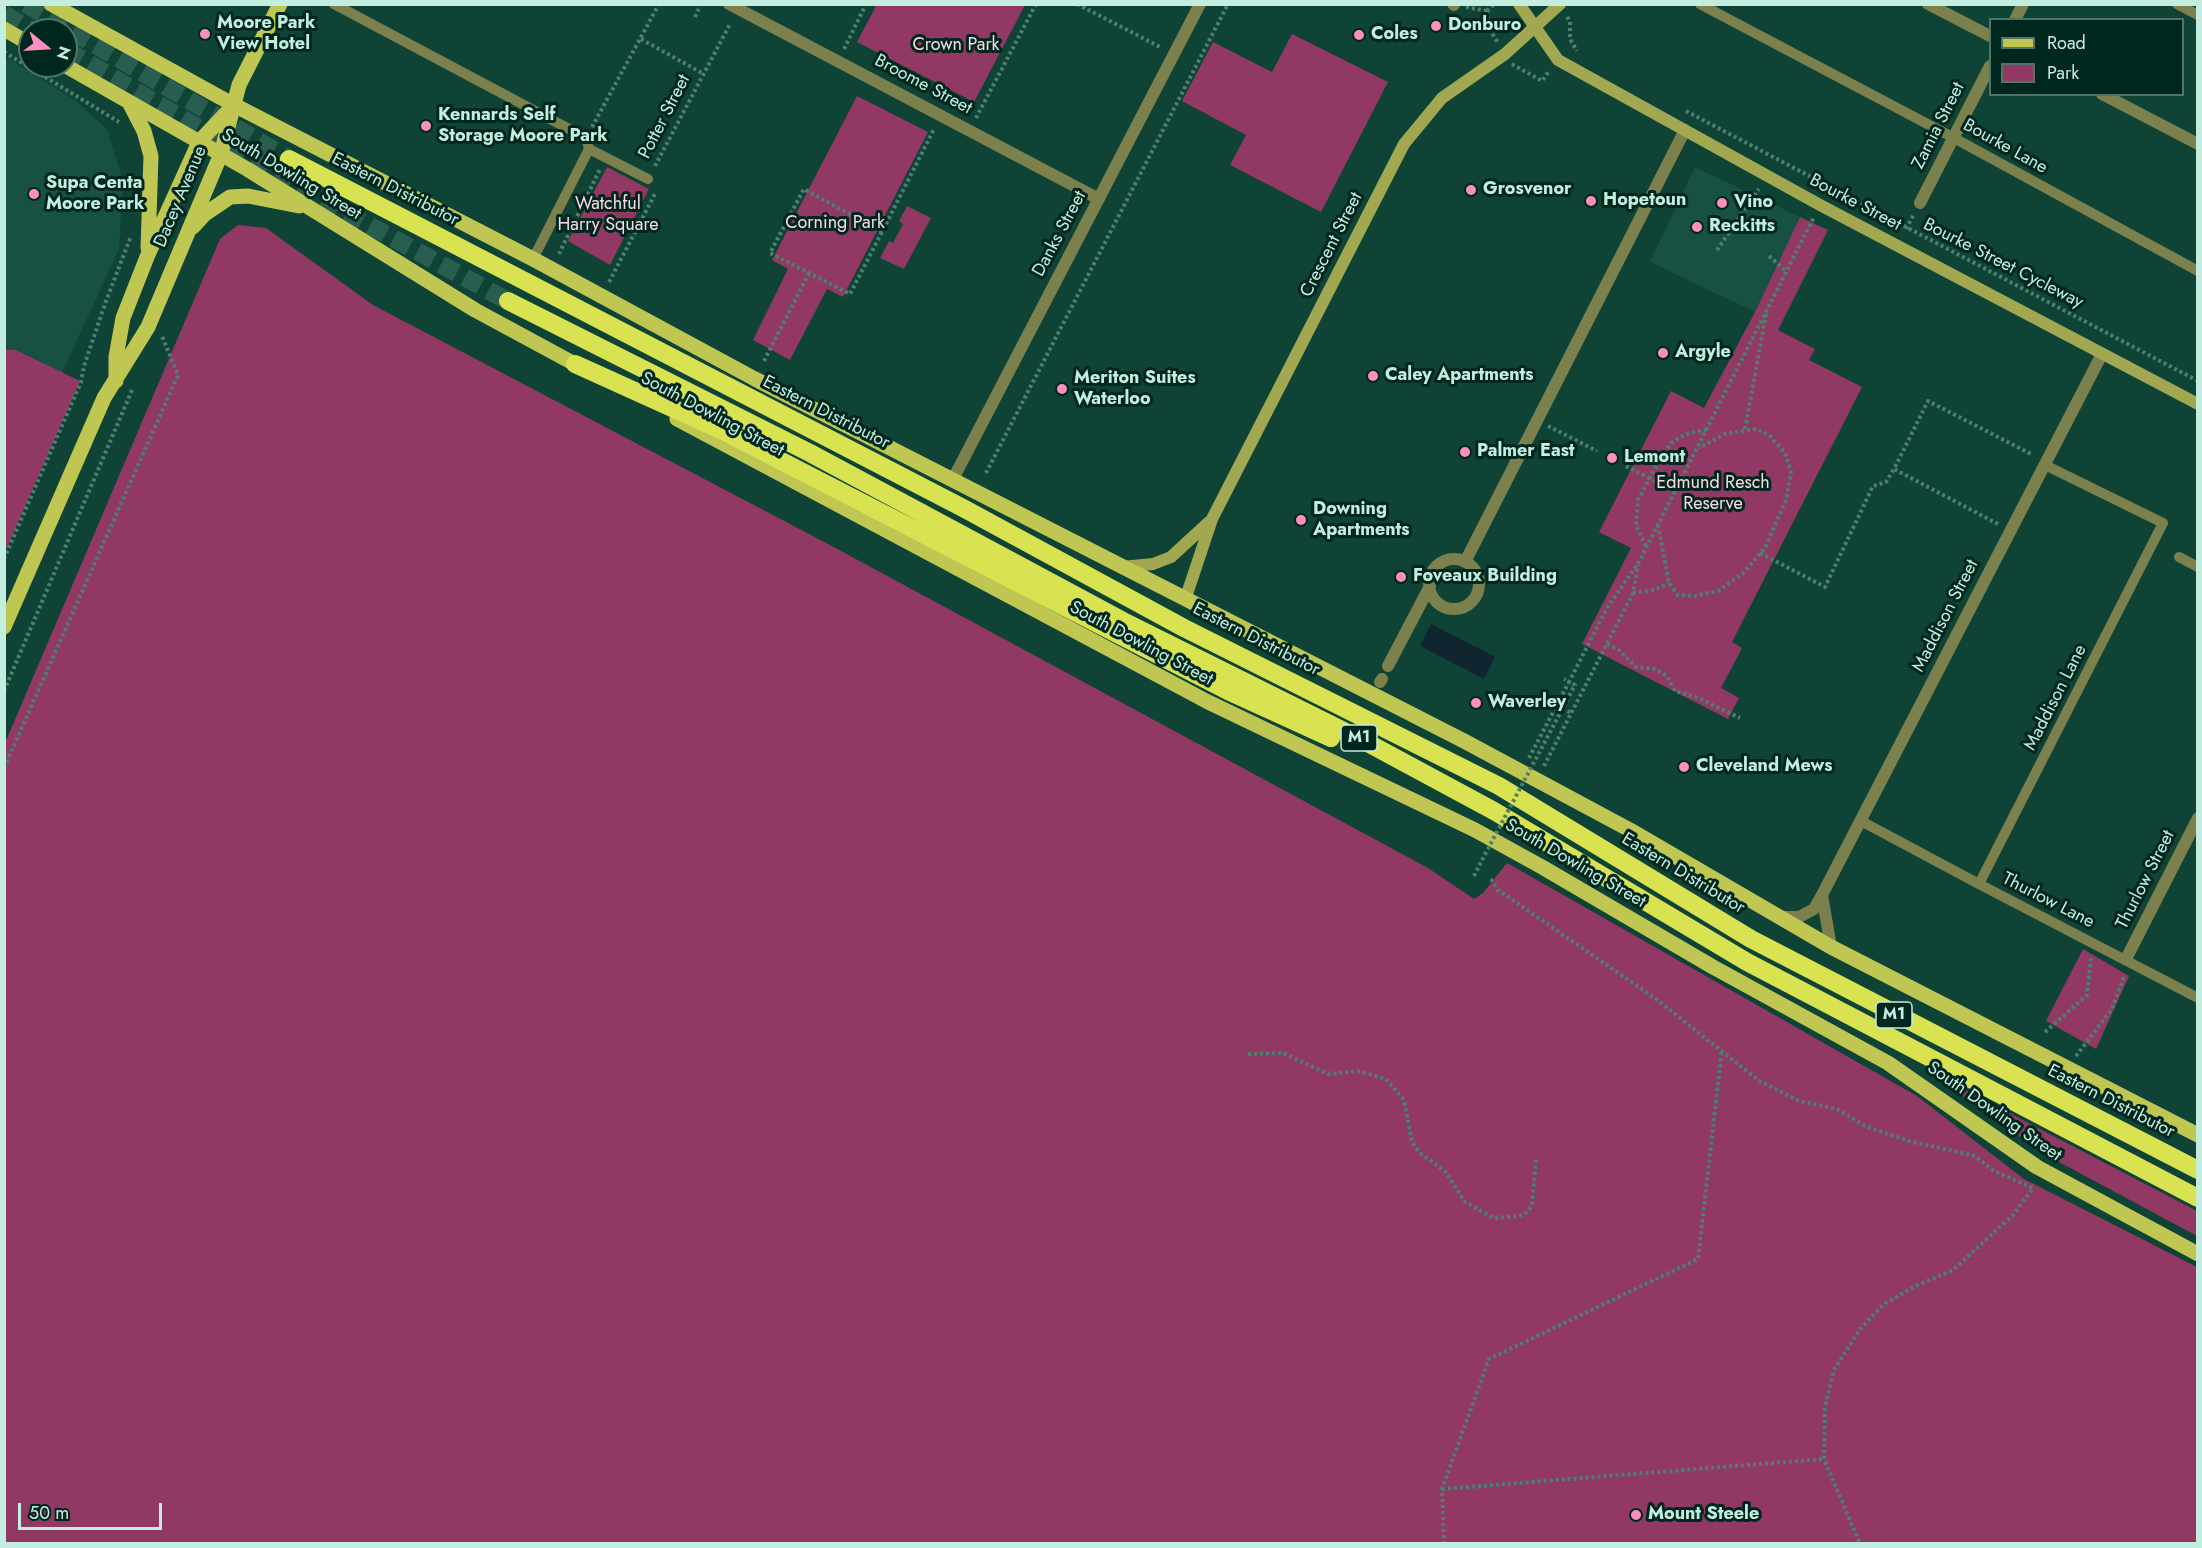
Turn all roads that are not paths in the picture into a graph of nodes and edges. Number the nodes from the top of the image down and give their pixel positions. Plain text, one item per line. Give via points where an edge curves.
1 (279, 4) edge
2 (334, 4) edge
3 (729, 4) edge
4 (1200, 4) edge
5 (1519, 4) edge
6 (1560, 4) edge
7 (1700, 4) edge
8 (1928, 4) edge
9 (2023, 4) edge
10 (2177, 4) edge
11 (57, 6) edge
12 (2198, 15) edge
13 (2016, 18) edge
14 (1535, 28) junction
15 (4, 29) edge
16 (1989, 35) edge
17 (18, 37) edge
18 (1989, 68) edge
19 (78, 73) edge
20 (2106, 96) edge
21 (130, 104) junction
22 (234, 105) junction
23 (1685, 130) junction
24 (1954, 138) junction
25 (199, 142) junction
26 (587, 143) junction
27 (2198, 144) edge
28 (222, 154) junction
29 (289, 159) tunnel mouth
30 (648, 179) road end
31 (1099, 199) junction
32 (1920, 203) dead end
33 (308, 208) junction
34 (186, 234) junction
35 (147, 257) junction
36 (533, 259) junction
37 (2198, 271) edge
38 (508, 301) tunnel mouth
39 (2102, 354) junction
40 (575, 364) junction
41 (116, 382) junction
42 (2198, 404) edge
43 (2046, 464) junction
44 (952, 480) junction
45 (1212, 519) junction
46 (2179, 557) dead end
47 (1465, 562) junction
48 (1121, 567) junction
49 (2198, 567) edge
50 (1430, 586) junction
51 (1185, 600) junction
52 (4, 627) edge
53 (1388, 666) dead end
54 (1494, 811) junction
55 (2198, 818) edge
56 (1861, 820) junction
57 (1979, 884) junction
58 (1822, 895) junction
59 (1779, 917) junction
60 (1831, 947) junction
61 (2126, 959) junction
62 (2198, 998) edge
63 (2198, 1135) edge
64 (2198, 1170) edge
65 (2198, 1198) edge
66 (2198, 1254) edge

1 - 22 main road via 239,85
2 - 26 lane
3 - 31 street, Broome Street
4 - 31 street, Danks Street
5 - 14 main road, Bourke Street
6 - 14 main road, Crescent Street
7 - 24 lane, Bourke Lane
8 - 16 street
9 - 13 street
10 - 12 lane
11 - 22 main road, South Dowling Street
14 - 23 main road, Bourke Street via 1558,60
14 - 45 main road, Crescent Street via 1442,98 1404,144
15 - 17 main road
18 - 24 street, Zamia Street
19 - 21 main road, South Dowling Street
20 - 27 street
21 - 25 main road, South Dowling Street
21 - 35 main road via 151,156
22 - 25 main road, Dacey Avenue
22 - 28 main road, Dacey Avenue
22 - 36 main road, South Dowling Street
23 - 39 main road, Bourke Street
23 - 47 street
24 - 32 street, Zamia Street
24 - 37 lane, Bourke Lane
25 - 28 main road, South Dowling Street
25 - 35 main road, Dacey Avenue
26 - 30 lane
26 - 36 lane
28 - 33 main road, South Dowling Street
28 - 34 main road, Dacey Avenue
29 - 64 highway, Eastern Distributor / M1 via 963,508 1184,628 1499,786 1751,939
31 - 44 street, Danks Street
33 - 34 main road via 248,196 230,197 205,214
33 - 40 main road, South Dowling Street via 475,310
34 - 41 main road, Dacey Avenue via 148,327
35 - 41 main road, Dacey Avenue via 123,318
36 - 44 main road, South Dowling Street
38 - 54 highway, M1 via 820,459
39 - 42 main road, Bourke Street
39 - 43 street, Maddison Street
40 - 54 highway via 723,431 1228,691
40 - 66 main road, South Dowling Street via 1199,697 1475,830 1888,1063 2037,1167
41 - 52 main road, Dacey Avenue via 104,398
43 - 56 street, Maddison Street
43 - 57 lane, Maddison Lane via 2163,523
44 - 48 main road, South Dowling Street
45 - 48 main road, Crescent Street via 1171,557 1153,564
45 - 51 main road, Crescent Street
46 - 49 lane
47 - 50 street via 1456,559 1440,564
47 - 50 street via 1479,579 1477,594 1466,606 1444,607 1437,602
48 - 51 main road, South Dowling Street
50 - 53 street
51 - 59 main road, South Dowling Street via 1537,780
54 - 65 highway, M1 via 1747,962
55 - 61 street, Thurlow Street
56 - 57 lane
56 - 58 street, Maddison Street
57 - 61 lane, Thurlow Lane
58 - 59 street, Maddison Street via 1814,909 1799,917
58 - 60 street
59 - 60 main road, South Dowling Street
60 - 63 main road, South Dowling Street
61 - 62 lane, Thurlow Lane

